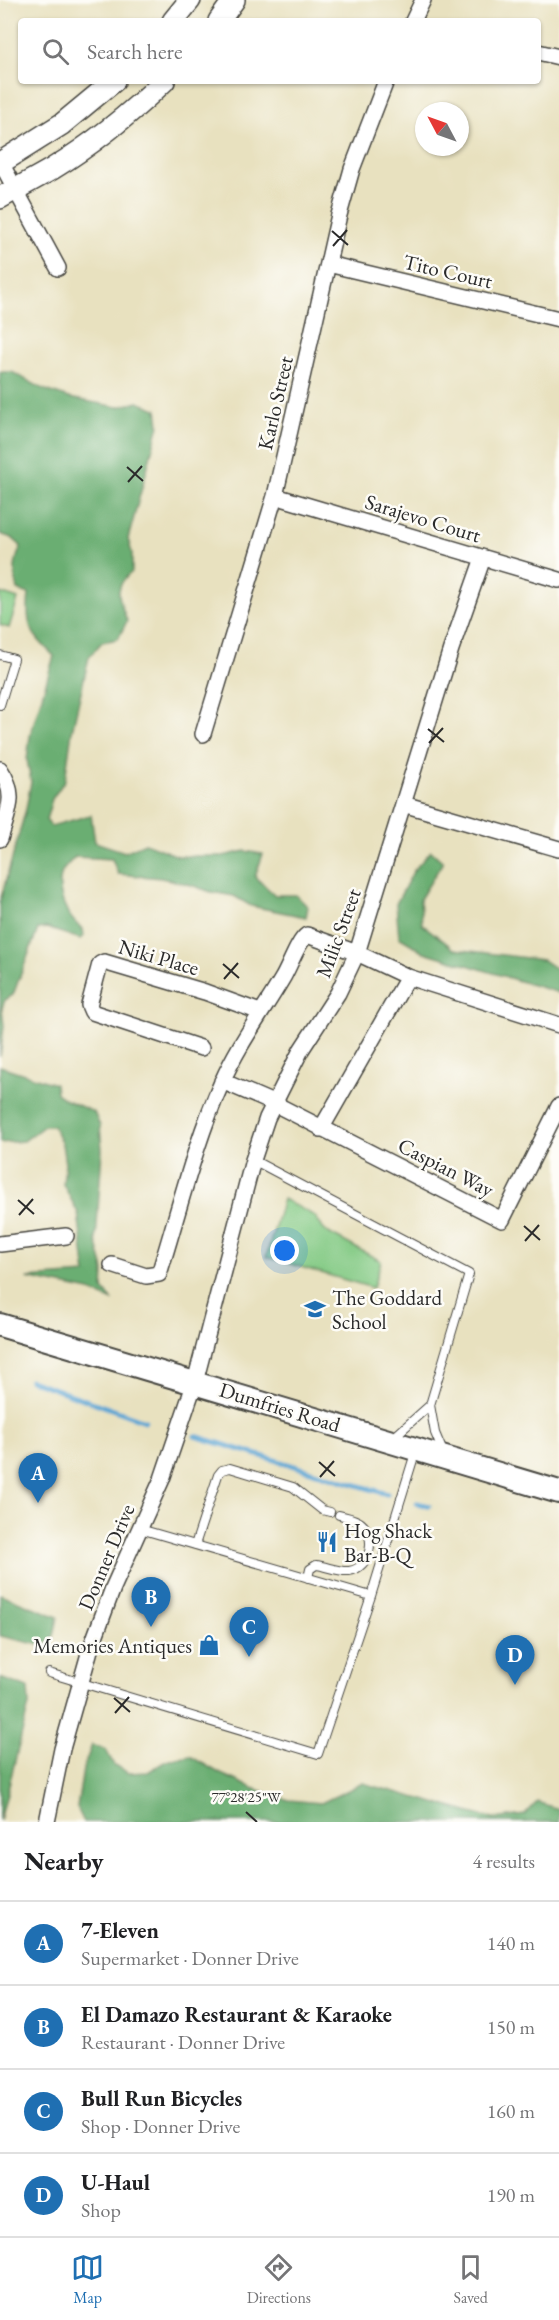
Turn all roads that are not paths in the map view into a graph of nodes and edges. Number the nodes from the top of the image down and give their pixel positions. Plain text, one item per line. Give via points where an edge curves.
1 (190, 0) edge
2 (234, 0) edge
3 (423, 0) edge
4 (175, 18) edge
5 (221, 18) edge
6 (416, 18) edge
7 (541, 53) edge
8 (559, 57) edge
9 (110, 84) edge
10 (161, 84) edge
11 (385, 84) edge
12 (0, 162) edge
13 (8, 194) edge
14 (328, 264) junction
15 (58, 268) dead end
16 (559, 319) edge
17 (275, 496) junction
18 (483, 558) junction
19 (559, 580) edge
20 (0, 655) edge
21 (0, 705) edge
22 (203, 734) dead end
23 (0, 769) edge
24 (403, 804) junction
25 (0, 839) edge
26 (559, 849) edge
27 (357, 953) junction
28 (408, 977) junction
29 (260, 1012) junction
30 (559, 1025) edge
31 (201, 1048) dead end
32 (222, 1082) junction
33 (273, 1103) junction
34 (559, 1106) edge
35 (321, 1129) junction
36 (253, 1160) junction
37 (66, 1236) dead end
38 (0, 1244) edge
39 (112, 1265) dead end
40 (0, 1325) edge
41 (195, 1382) junction
42 (430, 1405) junction
43 (390, 1441) junction
44 (417, 1449) junction
45 (446, 1458) junction
46 (559, 1491) edge
47 (330, 1512) dead end
48 (339, 1515) dead end
49 (140, 1529) junction
50 (195, 1545) junction
51 (308, 1578) junction
52 (371, 1596) junction
53 (49, 1673) dead end
54 (80, 1683) junction
55 (47, 1822) edge

1 - 4 street
2 - 5 street
3 - 6 street
7 - 8 street
9 - 12 street via 62,124
10 - 13 street via 99,138
11 - 14 street, Karlo Street via 352,169
12 - 13 street
13 - 15 street
14 - 16 street, Tito Court
14 - 17 street, Karlo Street
17 - 18 street, Sarajevo Court
17 - 22 street, Karlo Street
18 - 19 street, Sarajevo Court
18 - 24 street, Milic Street
20 - 21 lane via 14,659
23 - 25 street via 11,792
24 - 26 street
24 - 27 street, Milic Street
27 - 28 street
27 - 29 street via 307,935 302,938 291,965
27 - 33 street, Milic Street
28 - 30 street
28 - 35 street
29 - 31 street, Niki Place via 105,962 99,964 89,1005 92,1012
29 - 32 street
32 - 33 street
32 - 39 street via 159,1274 146,1276
33 - 35 street, Caspian Way
33 - 36 street, Milic Street
34 - 35 street, Caspian Way via 502,1220
36 - 41 street, Milic Street
36 - 42 lane via 469,1274
37 - 38 street
40 - 41 main road, Dumfries Road
41 - 43 main road, Dumfries Road
41 - 49 street, Donner Drive
42 - 43 lane
42 - 45 lane via 435,1432
43 - 44 main road, Dumfries Road
44 - 45 main road, Dumfries Road
44 - 52 lane
45 - 46 main road, Dumfries Road
47 - 50 lane via 293,1487 230,1468 218,1475
48 - 51 lane via 359,1521 366,1528 371,1538 369,1552 362,1565 351,1571 316,1565 310,1569
49 - 50 lane
49 - 54 street, Donner Drive via 110,1596
50 - 51 lane
51 - 52 lane
52 - 54 lane via 318,1754
53 - 54 lane
54 - 55 street, Donner Drive

